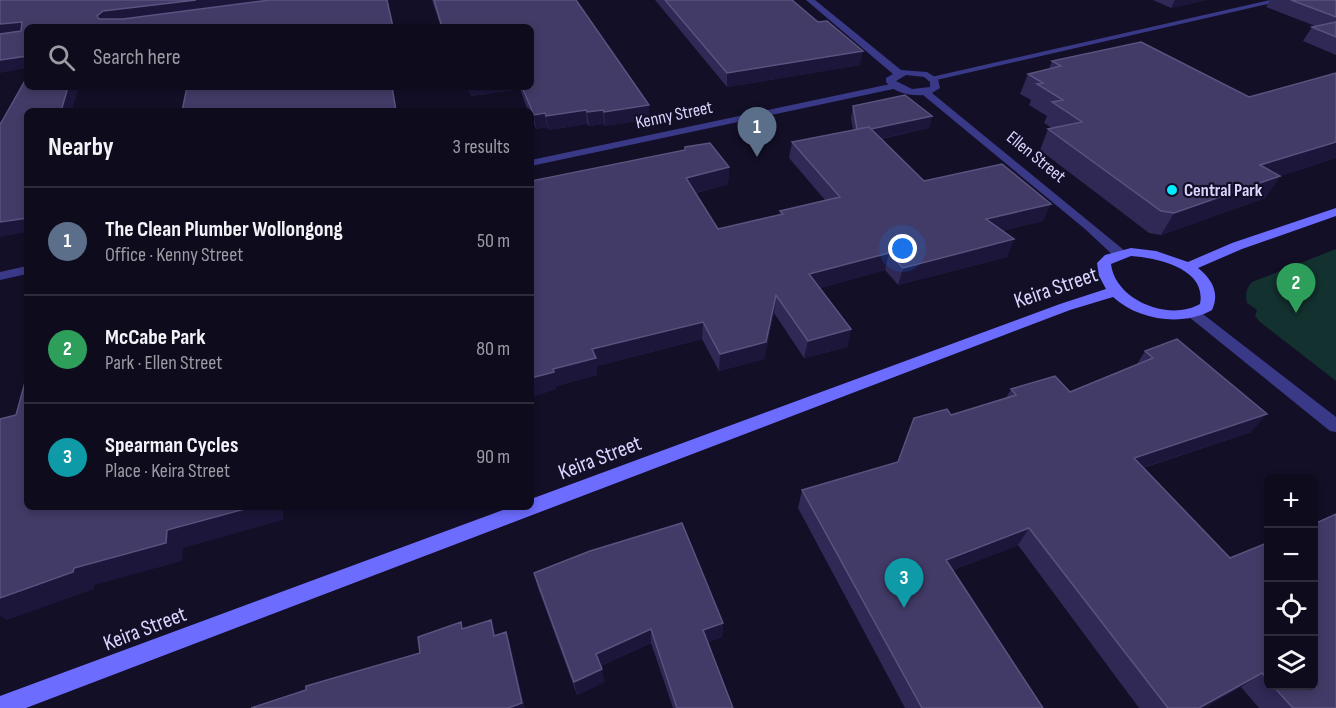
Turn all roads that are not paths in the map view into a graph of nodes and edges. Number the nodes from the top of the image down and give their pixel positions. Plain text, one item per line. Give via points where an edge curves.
1 (810, 0) edge
2 (1281, 0) edge
3 (898, 73) junction
4 (932, 78) junction
5 (895, 86) junction
6 (925, 92) junction
7 (534, 163) edge
8 (1336, 212) edge
9 (1120, 254) junction
10 (1187, 268) junction
11 (24, 271) edge
12 (0, 276) edge
13 (1116, 291) junction
14 (1194, 314) junction
15 (1336, 426) edge
16 (534, 506) edge
17 (525, 510) edge
18 (0, 707) edge

1 - 3 street
2 - 4 street
3 - 4 street via 912,72
3 - 5 street via 891,78
4 - 6 street via 936,85
5 - 6 street
5 - 7 street, Kenny Street
6 - 9 street, Ellen Street
8 - 10 main road via 1237,246
9 - 10 main road via 1158,254
9 - 13 main road via 1104,263 1103,272
10 - 14 main road via 1204,282 1210,299 1207,307
11 - 12 street
13 - 14 main road via 1147,310
13 - 16 main road, Keira Street
14 - 15 street
17 - 18 main road, Keira Street

